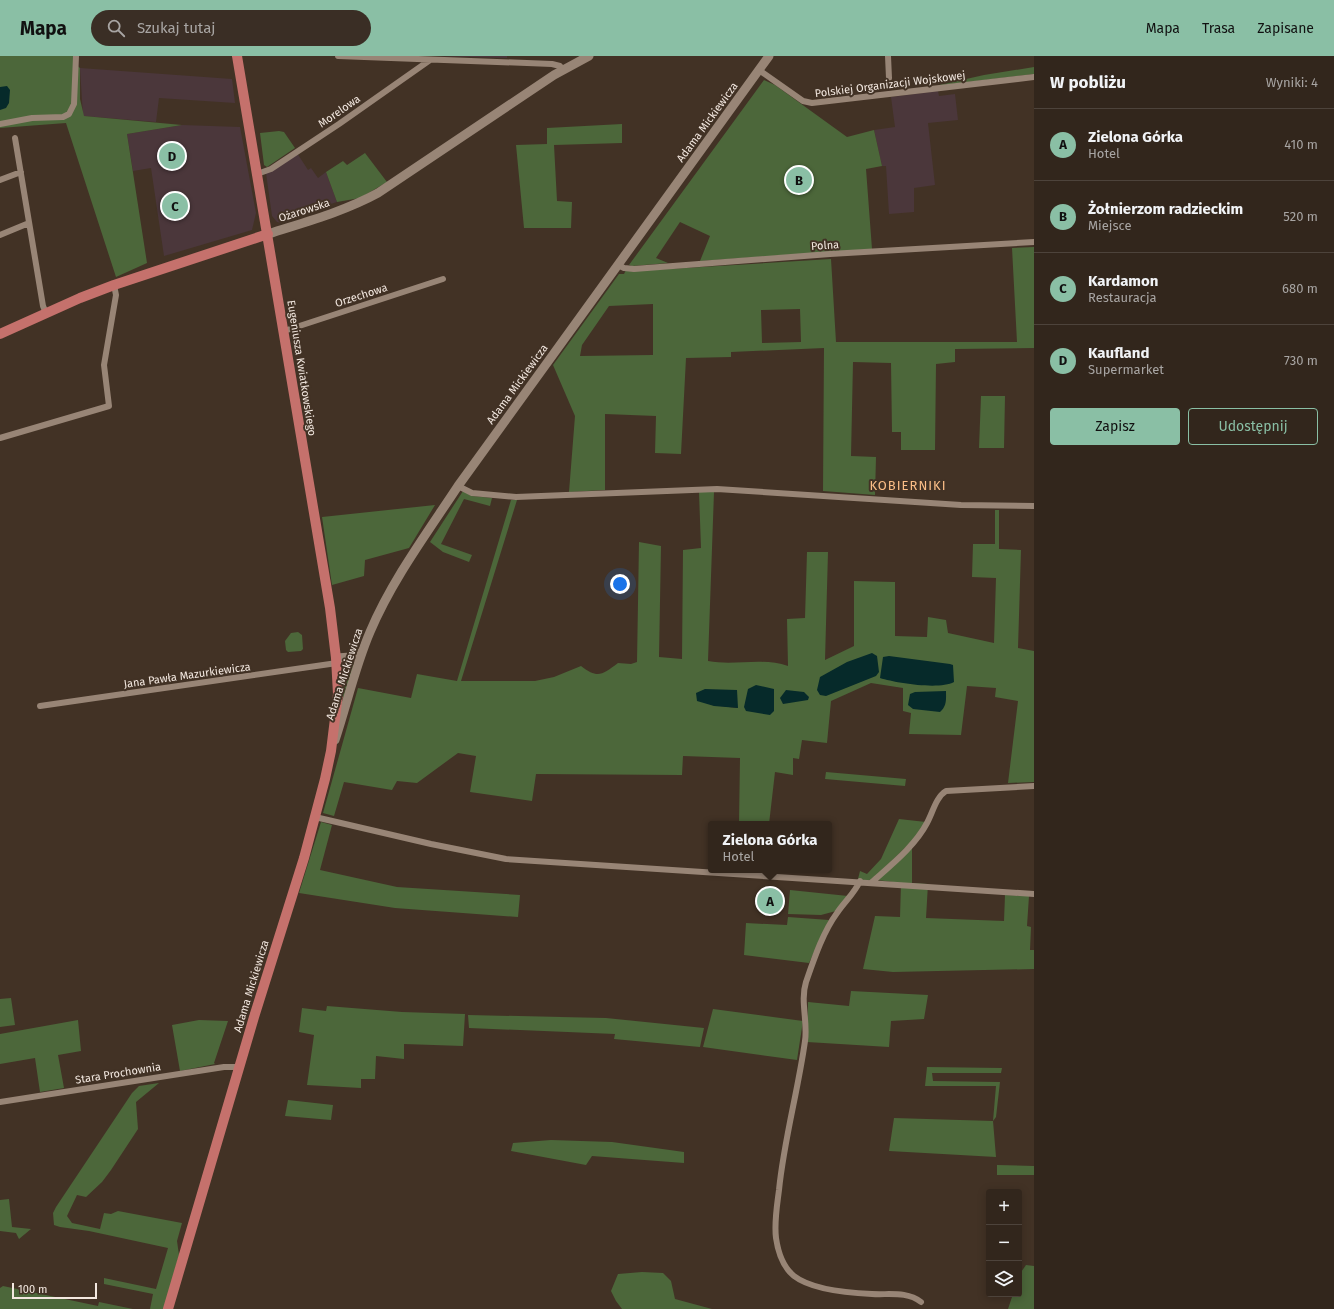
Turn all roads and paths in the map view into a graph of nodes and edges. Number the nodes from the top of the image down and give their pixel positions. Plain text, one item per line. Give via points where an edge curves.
1 (76, 56) edge
2 (237, 56) edge
3 (338, 56) edge
4 (589, 56) edge
5 (769, 56) edge
6 (888, 56) edge
7 (430, 60) junction
8 (563, 70) junction
9 (759, 70) junction
10 (1034, 77) edge
11 (889, 78) dead end
12 (0, 124) edge
13 (15, 138) dead end
14 (21, 172) junction
15 (258, 174) junction
16 (0, 180) edge
17 (29, 223) junction
18 (268, 234) junction
19 (0, 235) edge
20 (1034, 242) edge
21 (618, 265) junction
22 (443, 279) dead end
23 (114, 285) junction
24 (46, 313) junction
25 (284, 330) junction
26 (0, 334) edge
27 (0, 438) edge
28 (458, 486) junction
29 (1034, 506) edge
30 (362, 652) junction
31 (337, 660) junction
32 (40, 706) dead end
33 (331, 751) junction
34 (1034, 786) edge
35 (315, 817) junction
36 (708, 872) edge
37 (721, 873) edge
38 (860, 882) junction
39 (872, 882) junction
40 (1034, 894) edge
41 (239, 1067) junction
42 (0, 1102) edge
43 (921, 1302) dead end
44 (168, 1309) edge

1 - 12 street via 74,104 69,114 63,117 32,118
2 - 15 main road, Eugeniusza Kwiatkowskiego
3 - 7 street
4 - 8 street, Ożarowska
5 - 9 street, Adama Mickiewicza
6 - 11 street
7 - 8 street via 552,64 560,66
7 - 15 street, Morelowa via 339,124 271,169
8 - 18 street, Ożarowska via 365,200 335,213
9 - 10 street, Polskiej Organizacji Wojskowej via 803,101 812,103
9 - 21 street, Adama Mickiewicza
13 - 14 street
14 - 16 street
14 - 17 street
15 - 18 main road, Eugeniusza Kwiatkowskiego
17 - 19 street
17 - 24 street
18 - 23 main road, Ożarowska
18 - 25 main road, Eugeniusza Kwiatkowskiego
20 - 21 street, Polna via 634,269
21 - 28 street, Adama Mickiewicza
22 - 25 street, Orzechowa
23 - 24 main road, Ożarowska
23 - 27 street via 116,294 104,371 109,406
24 - 26 main road, Ożarowska
25 - 31 main road, Eugeniusza Kwiatkowskiego
28 - 29 street via 472,494 516,497 717,489 961,505
28 - 30 street, Adama Mickiewicza via 389,594
30 - 31 street
30 - 33 street, Adama Mickiewicza
31 - 32 street, Jana Pawła Mazurkiewicza
31 - 33 main road, Adama Mickiewicza via 337,700
33 - 35 main road, Adama Mickiewicza
34 - 39 street via 946,791 937,802 919,836
35 - 36 street via 506,859
35 - 41 main road, Adama Mickiewicza
37 - 38 street
38 - 39 street
38 - 43 street via 855,893 837,913 823,940 806,984 805,1041 785,1143 775,1222 776,1238 786,1268 795,1276 827,1289 913,1296
39 - 40 street
41 - 42 street, Stara Prochownia via 224,1067
41 - 44 main road, Adama Mickiewicza

